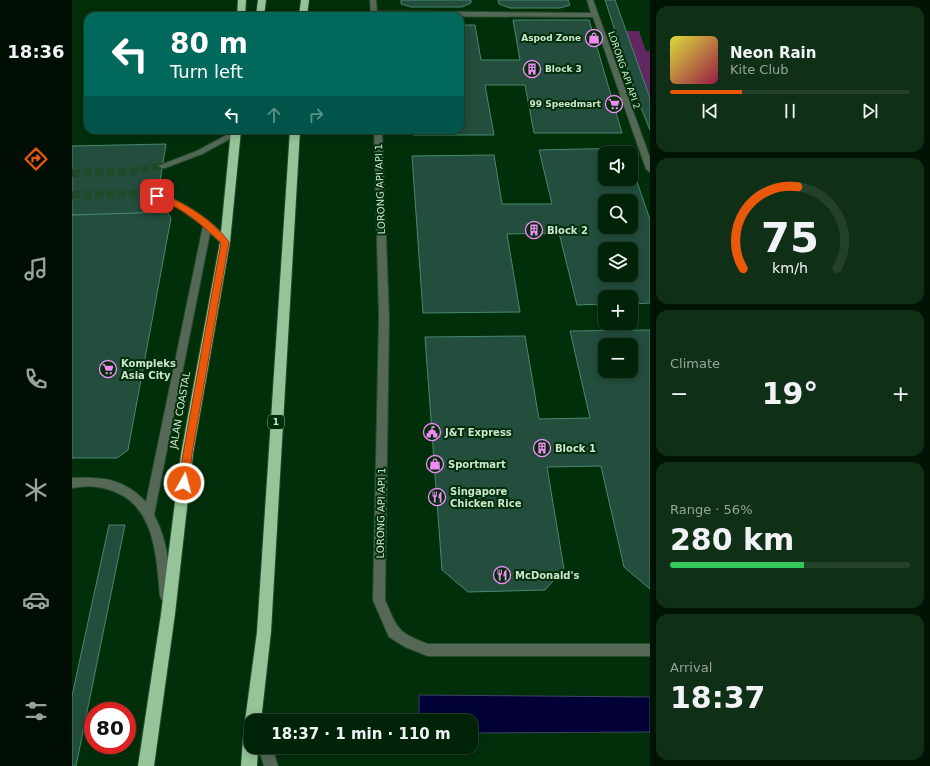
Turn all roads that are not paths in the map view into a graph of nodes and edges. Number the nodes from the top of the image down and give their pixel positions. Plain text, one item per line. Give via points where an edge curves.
1 (242, 0) edge
2 (262, 0) edge
3 (305, 0) edge
4 (373, 0) edge
5 (590, 0) edge
6 (241, 12) edge
7 (260, 12) edge
8 (304, 12) edge
9 (374, 12) edge
10 (464, 15) edge
11 (596, 17) junction
12 (464, 18) edge
13 (232, 134) edge
14 (235, 134) edge
15 (295, 134) edge
16 (378, 134) edge
17 (162, 166) tunnel mouth
18 (650, 169) edge
19 (157, 196) tunnel mouth
20 (207, 225) junction
21 (225, 242) junction
22 (72, 483) edge
23 (149, 515) junction
24 (168, 614) junction
25 (650, 650) edge
26 (255, 714) edge
27 (249, 754) edge
28 (267, 754) edge
29 (146, 766) edge
30 (248, 766) edge
31 (271, 766) edge

1 - 6 highway
2 - 7 highway
3 - 8 highway
4 - 9 street
5 - 11 street, LORONG API API 2
10 - 11 street
11 - 12 street
11 - 18 street, LORONG API API 2
13 - 17 street via 206,151
14 - 21 highway, JALAN COASTAL
15 - 26 highway, 1 via 264,632
16 - 25 street, LORONG API API 1 via 384,317 379,600 393,633 409,643 428,650
19 - 20 street via 178,204
20 - 21 street
20 - 23 street
21 - 24 highway, JALAN COASTAL via 188,454
22 - 23 street via 97,482 126,490 145,507
23 - 24 street via 161,548
24 - 29 highway, JALAN COASTAL
27 - 30 highway
28 - 31 street

